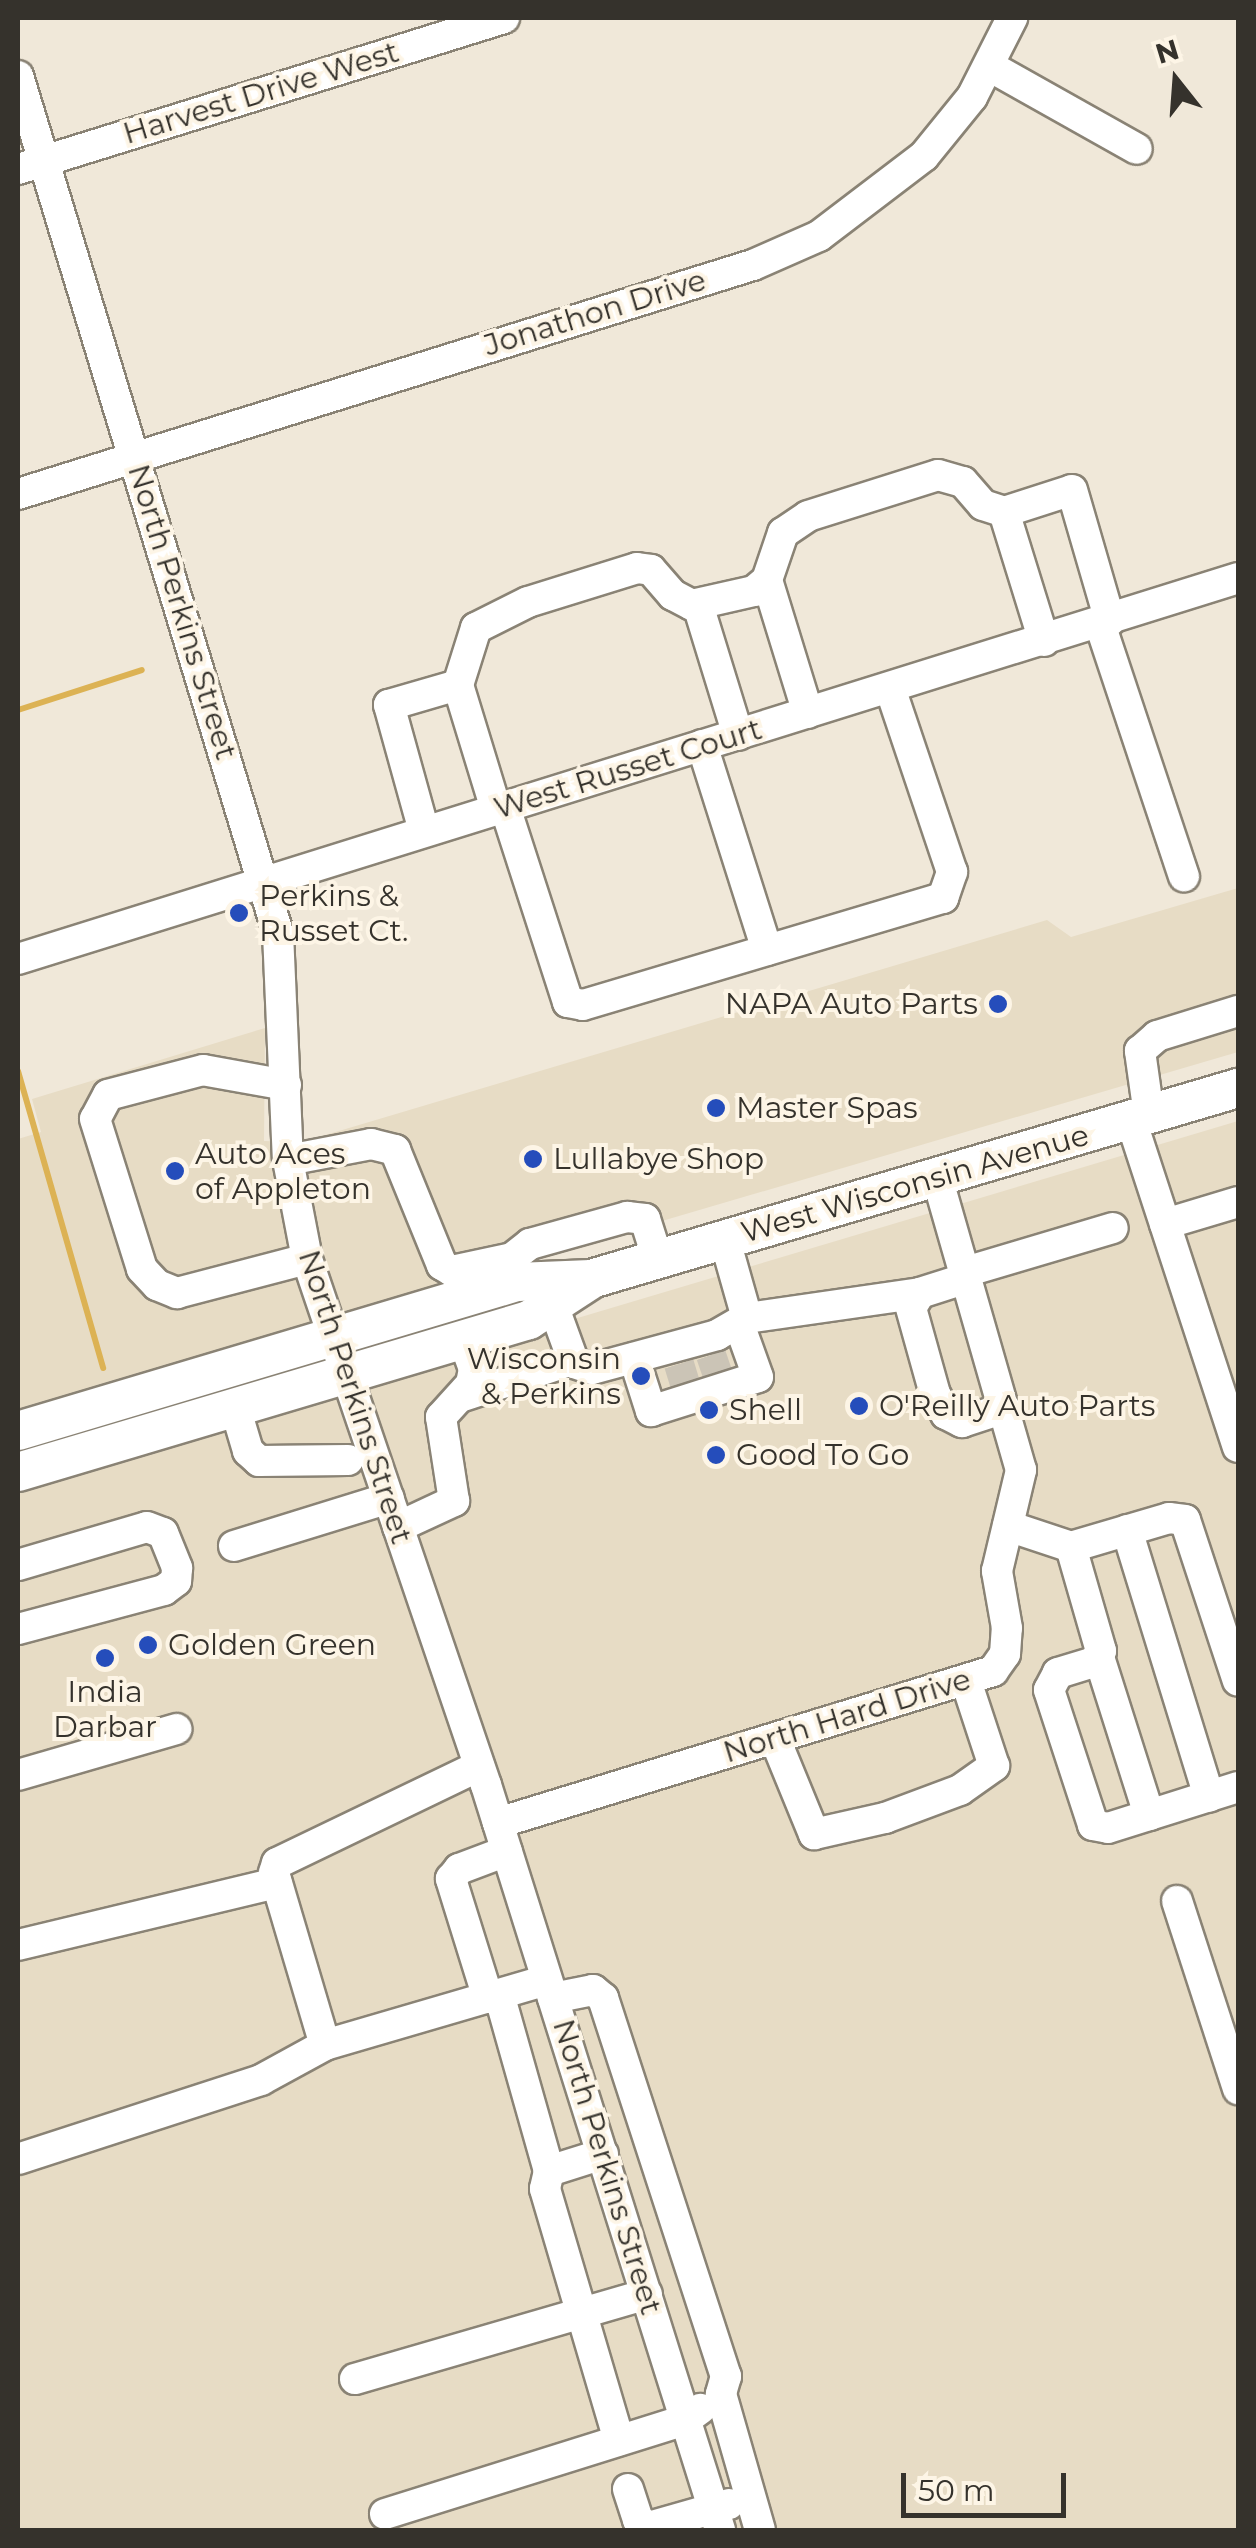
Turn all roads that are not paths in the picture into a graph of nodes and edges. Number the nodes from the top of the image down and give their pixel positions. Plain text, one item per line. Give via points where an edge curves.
1 (504, 18) edge
2 (1012, 18) edge
3 (991, 67) junction
4 (18, 76) edge
5 (1137, 148) dead end
6 (31, 164) edge
7 (136, 457) junction
8 (18, 494) edge
9 (1004, 512) junction
10 (1238, 578) edge
11 (767, 580) junction
12 (698, 606) junction
13 (1105, 622) junction
14 (1044, 641) junction
15 (458, 685) junction
16 (890, 688) junction
17 (808, 712) junction
18 (738, 735) junction
19 (702, 746) junction
20 (500, 808) junction
21 (424, 831) junction
22 (1184, 876) dead end
23 (265, 884) junction
24 (766, 950) junction
25 (18, 958) edge
26 (1238, 1011) edge
27 (286, 1085) junction
28 (1238, 1088) edge
29 (1140, 1118) junction
30 (288, 1160) junction
31 (937, 1178) junction
32 (1238, 1202) edge
33 (1165, 1224) junction
34 (1112, 1228) dead end
35 (726, 1240) junction
36 (307, 1259) junction
37 (658, 1260) junction
38 (966, 1275) junction
39 (531, 1281) junction
40 (920, 1293) junction
41 (743, 1321) junction
42 (333, 1337) junction
43 (463, 1340) junction
44 (634, 1358) junction
45 (572, 1360) junction
46 (714, 1364) junction
47 (682, 1373) junction
48 (346, 1374) junction
49 (462, 1396) junction
50 (235, 1407) junction
51 (1005, 1408) junction
52 (18, 1431) edge
53 (1238, 1447) edge
54 (360, 1456) junction
55 (18, 1472) edge
56 (348, 1511) junction
57 (393, 1513) junction
58 (1008, 1526) junction
59 (1127, 1530) junction
60 (234, 1546) dead end
61 (1070, 1546) junction
62 (18, 1565) edge
63 (18, 1630) edge
64 (1099, 1657) junction
65 (966, 1681) junction
66 (1238, 1681) edge
67 (176, 1728) dead end
68 (775, 1739) junction
69 (479, 1766) junction
70 (18, 1775) edge
71 (1238, 1788) edge
72 (1209, 1797) junction
73 (1149, 1815) junction
74 (502, 1837) junction
75 (277, 1883) junction
76 (1178, 1901) dead end
77 (18, 1945) edge
78 (550, 1989) junction
79 (493, 1996) junction
80 (326, 2045) junction
81 (1238, 2089) edge
82 (633, 2094) junction
83 (588, 2108) junction
84 (603, 2154) junction
85 (18, 2158) edge
86 (549, 2171) junction
87 (676, 2223) junction
88 (630, 2238) junction
89 (647, 2294) junction
90 (582, 2314) junction
91 (355, 2379) dead end
92 (721, 2394) junction
93 (685, 2420) junction
94 (619, 2440) junction
95 (628, 2489) dead end
96 (751, 2498) junction
97 (385, 2514) dead end
98 (716, 2520) edge
99 (760, 2530) edge

1 - 6 street, Harvest Drive West
2 - 3 street, Jonathon Drive
3 - 5 street
3 - 7 street, Jonathon Drive via 924,156 857,213 786,251
4 - 6 street, North Perkins Street
6 - 7 street, North Perkins Street
7 - 8 street, Jonathon Drive
7 - 23 street, North Perkins Street
9 - 11 street via 983,504 964,482 938,476 808,516 783,533
9 - 13 street via 1072,490
9 - 14 street
10 - 13 street, West Russet Court
11 - 12 street via 754,591
11 - 17 street
12 - 15 street via 673,595 651,570 637,568 528,602 476,628
12 - 18 street
13 - 14 street, West Russet Court
13 - 22 street
14 - 16 street, West Russet Court
15 - 20 street
15 - 21 street via 389,705
16 - 17 street, West Russet Court
16 - 24 street via 952,872 949,888 943,898
17 - 18 street, West Russet Court
18 - 19 street, West Russet Court
19 - 20 street, West Russet Court
19 - 24 street
20 - 21 street, West Russet Court
20 - 24 street via 568,1002 583,1005
21 - 23 street, West Russet Court
23 - 25 street, West Russet Court
23 - 27 street, North Perkins Street via 282,960
26 - 29 street via 1157,1036 1140,1051
27 - 30 street, North Perkins Street
27 - 36 street via 203,1070 108,1095 95,1119 142,1269 158,1285 176,1293
28 - 29 main road, West Wisconsin Avenue
29 - 31 main road, West Wisconsin Avenue
29 - 33 street
30 - 36 street, North Perkins Street
30 - 39 street via 371,1144 395,1150 442,1265
31 - 35 main road, West Wisconsin Avenue
31 - 38 street, North Hard Drive
32 - 33 street
33 - 53 street
34 - 38 street
35 - 37 main road, West Wisconsin Avenue
35 - 41 street
36 - 42 street, North Perkins Street
37 - 39 main road, West Wisconsin Avenue via 592,1279
37 - 39 street via 644,1218 627,1216 546,1240
38 - 40 street
38 - 51 street, North Hard Drive
39 - 42 main road, West Wisconsin Avenue
39 - 43 main road, West Wisconsin Avenue via 529,1320
39 - 45 street
40 - 41 street
40 - 51 street via 911,1308 946,1414 962,1422
41 - 46 street
41 - 46 street via 758,1377
42 - 48 street, North Perkins Street
42 - 52 main road, West Wisconsin Avenue
43 - 48 main road, West Wisconsin Avenue
43 - 49 street via 474,1369
44 - 45 street via 592,1369
44 - 47 street
44 - 47 street via 651,1411
45 - 49 street
46 - 47 street
46 - 47 street
48 - 50 main road, West Wisconsin Avenue
48 - 54 street, North Perkins Street
49 - 57 street via 441,1417 454,1501
50 - 54 street via 248,1450 260,1461
50 - 55 main road, West Wisconsin Avenue
51 - 58 street, North Hard Drive via 1021,1470
54 - 56 street via 340,1478
54 - 57 street, North Perkins Street
56 - 57 street
56 - 60 street
57 - 69 street, North Perkins Street
58 - 61 street
58 - 65 street, North Hard Drive via 997,1571 1007,1628 1004,1654 993,1671
59 - 61 street
59 - 66 street via 1178,1516 1186,1520
59 - 72 street
61 - 64 street via 1101,1644
62 - 63 street via 147,1527 163,1533 177,1568 176,1581 164,1590
64 - 73 street
64 - 73 street via 1058,1673 1049,1684 1089,1819 1100,1829
65 - 68 street, North Hard Drive
65 - 68 street via 994,1766 960,1790 885,1818 814,1834
67 - 70 street
68 - 74 street, North Hard Drive
69 - 74 street, North Perkins Street
69 - 75 street via 277,1863
71 - 72 street
72 - 73 street
74 - 78 street, North Perkins Street
74 - 79 street, North Hard Drive via 452,1880
75 - 77 street
75 - 80 street
76 - 81 street
78 - 79 street
78 - 82 street via 594,1990 604,1998
78 - 83 street, North Perkins Street
79 - 80 street
79 - 86 street
80 - 85 street via 260,2080
82 - 83 street
82 - 87 street
83 - 84 street, North Perkins Street
84 - 86 street
84 - 88 street, North Perkins Street
86 - 90 street via 545,2189
87 - 88 street
87 - 92 street via 726,2376
88 - 89 street, North Perkins Street
89 - 90 street
89 - 93 street, North Perkins Street
90 - 91 street
90 - 94 street
92 - 93 street
92 - 96 street
93 - 94 street
93 - 98 street, North Perkins Street
94 - 97 street
95 - 98 street via 638,2520 649,2527
96 - 98 street
96 - 99 street

